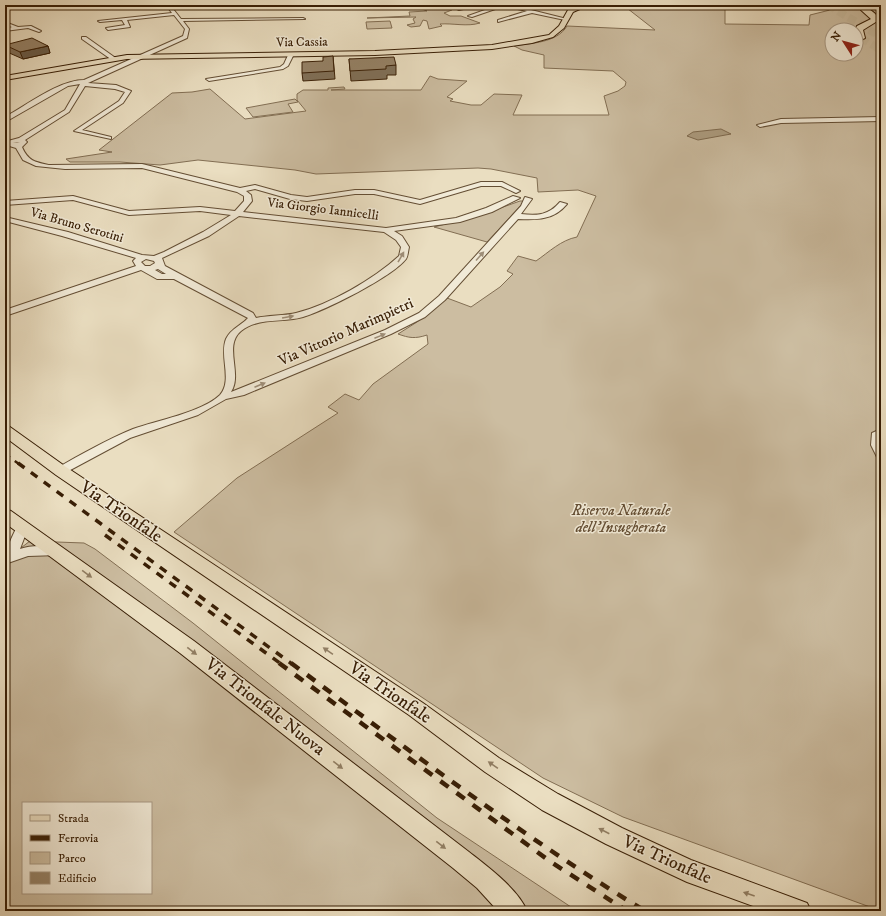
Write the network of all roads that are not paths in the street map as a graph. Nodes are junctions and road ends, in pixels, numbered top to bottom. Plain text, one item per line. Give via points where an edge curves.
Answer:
1 (168, 5) edge
2 (480, 5) edge
3 (504, 5) edge
4 (586, 5) edge
5 (459, 9) dead end
6 (863, 9) dead end
7 (871, 9) dead end
8 (533, 12) junction
9 (175, 14) junction
10 (881, 15) edge
11 (470, 16) dead end
12 (303, 18) dead end
13 (124, 19) junction
14 (565, 19) junction
15 (180, 20) junction
16 (100, 21) dead end
17 (500, 21) dead end
18 (5, 23) edge
19 (128, 26) junction
20 (135, 26) dead end
21 (864, 26) edge
22 (17, 28) junction
23 (108, 29) dead end
24 (5, 30) edge
25 (40, 31) dead end
26 (84, 38) dead end
27 (291, 54) junction
28 (142, 57) junction
29 (111, 59) junction
30 (119, 66) junction
31 (5, 78) edge
32 (209, 79) dead end
33 (84, 83) junction
34 (881, 119) edge
35 (5, 120) edge
36 (760, 125) dead end
37 (109, 138) dead end
38 (19, 143) junction
39 (7, 144) edge
40 (240, 190) junction
41 (522, 194) junction
42 (5, 203) edge
43 (564, 204) dead end
44 (236, 213) junction
45 (515, 216) junction
46 (5, 219) edge
47 (386, 230) junction
48 (141, 257) junction
49 (158, 261) junction
50 (144, 268) junction
51 (176, 276) junction
52 (5, 313) edge
53 (250, 322) junction
54 (223, 397) junction
55 (5, 430) edge
56 (881, 432) edge
57 (881, 454) edge
58 (61, 471) junction
59 (5, 515) edge
60 (22, 528) junction
61 (55, 552) junction
62 (7, 558) edge
63 (515, 911) edge
64 (799, 911) edge

1 - 9 street
2 - 5 street
3 - 8 street
3 - 11 street
4 - 14 main road, Via Cassia via 570,10
6 - 21 highway via 874,16 875,20
7 - 10 highway
8 - 14 street
8 - 17 street
9 - 13 street
9 - 15 street
12 - 15 street
13 - 16 street
13 - 19 street
14 - 27 main road, Via Cassia via 562,27 549,37 505,45 436,51
15 - 28 street via 187,30 185,37
18 - 22 street
19 - 20 street
19 - 23 street
22 - 24 street
22 - 25 street via 29,26
26 - 29 street
27 - 28 main road, Via Cassia
27 - 32 street via 286,65 281,68
28 - 29 main road, Via Cassia
28 - 30 street
29 - 30 main road via 120,63
29 - 31 main road, Via Cassia
30 - 33 street
33 - 35 street via 66,85
33 - 37 street via 128,91 121,102 77,131
33 - 38 street via 75,102 67,111
34 - 36 street via 781,121
38 - 39 street via 12,141
38 - 40 street via 21,155 26,159 47,165 139,165
40 - 41 street via 254,187 306,199 374,192 420,202 479,184 502,184
40 - 44 street via 248,199
41 - 45 street, Via Vittorio Marimpietri via 526,206
41 - 47 street via 489,210 457,220
42 - 44 street, Via Giorgio Iannicelli via 70,198 129,213 191,208
43 - 45 street via 548,216
44 - 47 street, Via Giorgio Iannicelli
44 - 49 street via 203,236
54 -> 45 street, Via Vittorio Marimpietri via 240,393 418,318 442,298
46 - 48 street, Via Bruno Serotini
53 -> 47 street, Via Giorgio Iannicelli via 310,312 394,266 403,256 405,248 401,240
48 - 49 street, Via Bruno Serotini
48 - 50 street via 137,262
49 - 50 street
49 - 51 street via 162,268
50 - 51 street via 160,277
50 - 52 street
51 - 53 street via 250,315
53 - 54 street, Via Giorgio Iannicelli via 234,334 229,344 229,387
54 - 58 street via 209,406 120,438
55 - 58 main road, Via Trionfale
56 - 57 street via 876,435 875,440
64 -> 58 main road, Via Trionfale via 681,867 614,836 550,802
59 - 60 main road, Via Trionfale Nuova
60 - 61 main road, Via Trionfale Nuova
60 - 62 street via 17,543
61 - 62 street via 28,551
61 -> 63 main road, Via Trionfale Nuova via 187,647 445,847 485,880

